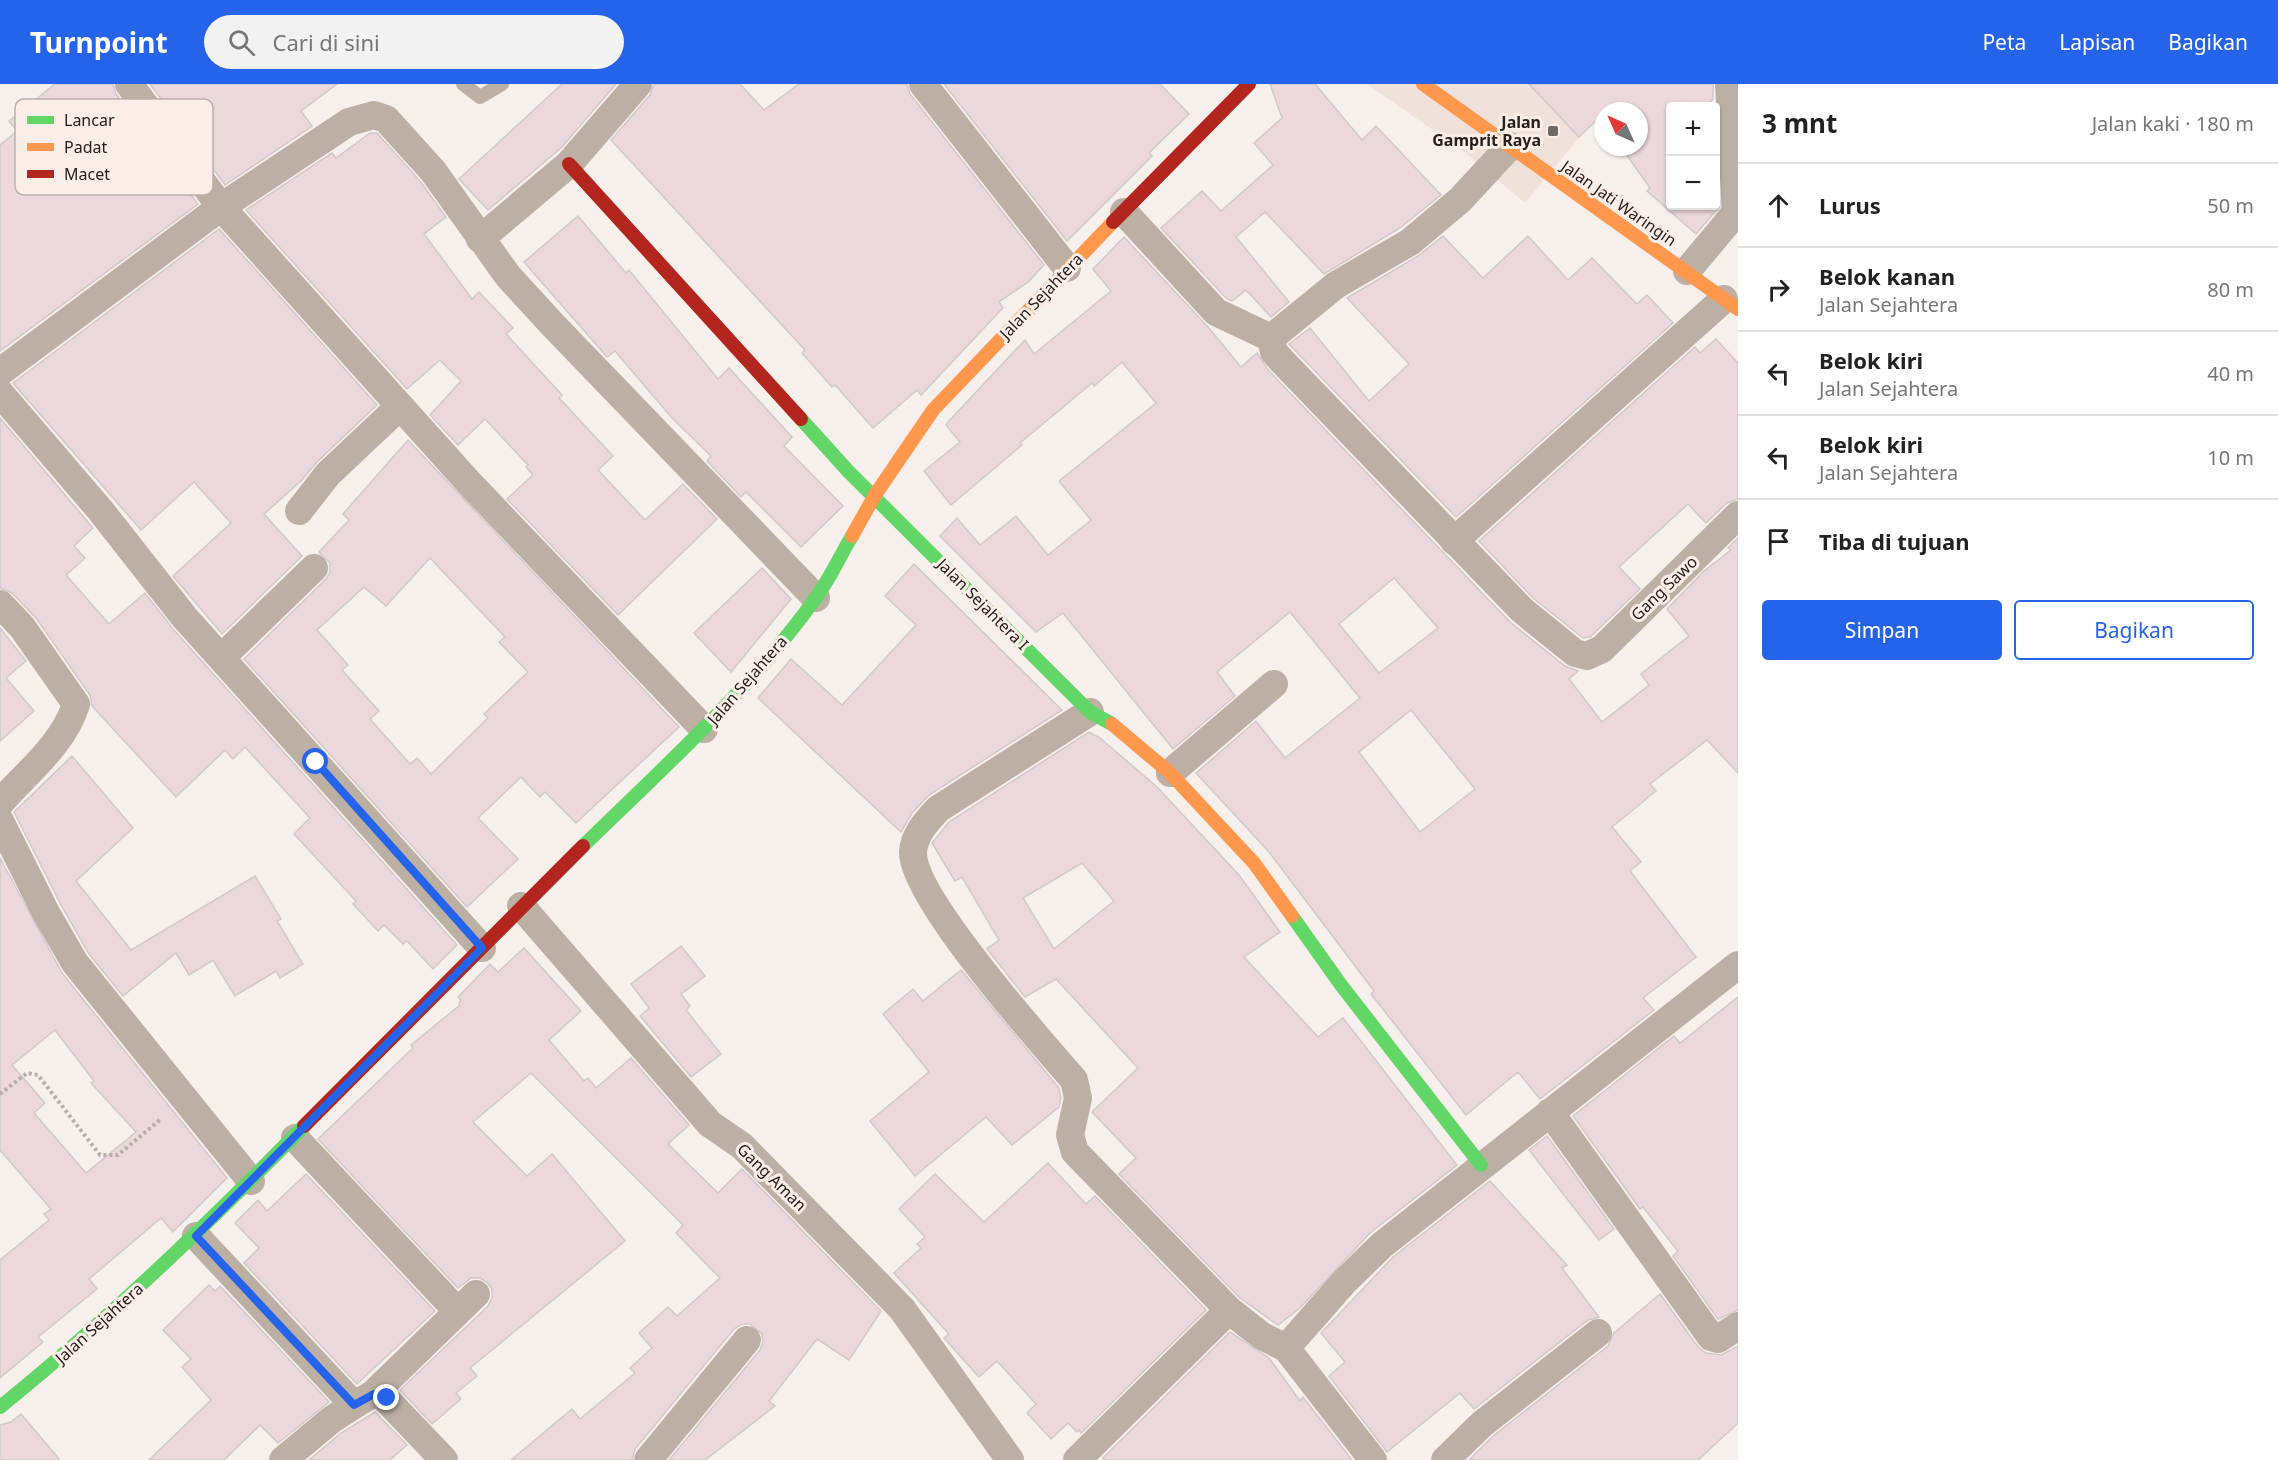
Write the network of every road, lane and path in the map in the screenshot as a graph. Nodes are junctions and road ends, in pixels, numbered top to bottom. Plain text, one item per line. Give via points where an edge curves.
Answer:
1 (129, 84) edge
2 (463, 84) edge
3 (502, 84) edge
4 (638, 84) edge
5 (923, 84) edge
6 (1249, 84) edge
7 (1423, 84) edge
8 (1729, 84) edge
9 (140, 99) edge
10 (1510, 147) junction
11 (569, 164) junction
12 (212, 195) edge
13 (221, 207) junction
14 (1737, 211) edge
15 (1124, 212) junction
16 (480, 239) junction
17 (1067, 268) junction
18 (1687, 271) junction
19 (1731, 304) edge
20 (1271, 339) junction
21 (0, 372) edge
22 (0, 393) edge
23 (399, 406) junction
24 (875, 495) junction
25 (299, 511) dead end
26 (1738, 515) edge
27 (1454, 541) junction
28 (314, 568) dead end
29 (816, 598) junction
30 (0, 604) edge
31 (222, 657) junction
32 (1274, 684) dead end
33 (1090, 712) junction
34 (704, 729) junction
35 (1170, 773) junction
36 (0, 804) edge
37 (0, 821) edge
38 (521, 906) junction
39 (482, 948) junction
40 (1738, 965) edge
41 (0, 1094) edge
42 (184, 1100) junction
43 (1550, 1112) junction
44 (295, 1138) junction
45 (1482, 1165) junction
46 (251, 1181) junction
47 (196, 1236) junction
48 (476, 1294) dead end
49 (447, 1300) dead end
50 (1229, 1311) junction
51 (1738, 1326) edge
52 (1598, 1333) dead end
53 (747, 1340) dead end
54 (1286, 1348) junction
55 (364, 1400) junction
56 (0, 1407) edge
57 (283, 1460) edge
58 (444, 1460) edge
59 (648, 1460) edge
60 (1010, 1460) edge
61 (1077, 1460) edge
62 (1373, 1460) edge
63 (1445, 1460) edge

1 - 9 street
2 - 3 lane via 480,97
4 - 11 street
5 - 17 street
6 - 15 street, Jalan Sejahtera
7 - 10 street, Jalan Jati Waringin
8 - 14 street
10 - 18 street, Jalan Jati Waringin
10 - 20 street via 1460,200 1410,242 1336,285
11 - 16 street
11 - 24 street, Jalan Sejahtera I via 840,462
12 - 13 street
13 - 16 street via 349,122 374,115 386,119 433,171
13 - 21 street
13 - 23 street
14 - 18 street
15 - 17 street, Jalan Sejahtera
15 - 20 street via 1216,312
16 - 29 street via 552,324
17 - 24 street, Jalan Sejahtera via 933,410
18 - 19 street, Jalan Jati Waringin
19 - 27 street
20 - 27 street via 1280,359
22 - 31 street via 101,511 185,618
23 - 25 street via 328,474
23 - 34 street
24 - 29 street, Jalan Sejahtera
24 - 33 street, Jalan Sejahtera I
26 - 27 street, Gang Sawo via 1602,649 1587,656 1575,653 1522,610
28 - 31 street
29 - 34 street, Jalan Sejahtera
30 - 36 street via 22,627 76,704 58,741
31 - 39 street
32 - 35 street
33 - 35 street, Jalan Sejahtera I via 1110,722
33 - 50 street via 938,809 921,827 913,852 920,876 954,934 1074,1080 1078,1098 1070,1135 1075,1152
34 - 38 street, Jalan Sejahtera
35 - 45 street, Jalan Sejahtera I via 1254,863 1341,985
37 - 42 street via 75,963
38 - 39 street, Jalan Sejahtera
38 - 60 street, Gang Aman via 710,1124 742,1146 902,1309
39 - 44 street, Jalan Sejahtera
40 - 43 street
41 - 42 path via 27,1073 38,1075 100,1155 113,1156
42 - 46 street
43 - 45 street
43 - 51 street via 1711,1337 1718,1339
44 - 46 street, Jalan Sejahtera
44 - 49 street
45 - 54 street via 1382,1245
46 - 47 street, Jalan Sejahtera
47 - 55 street
47 - 56 street, Jalan Sejahtera
48 - 55 street
50 - 54 street via 1262,1336
50 - 61 street
52 - 63 street via 1482,1424
53 - 59 street
54 - 62 street
55 - 57 street via 331,1420
55 - 58 street via 387,1398

